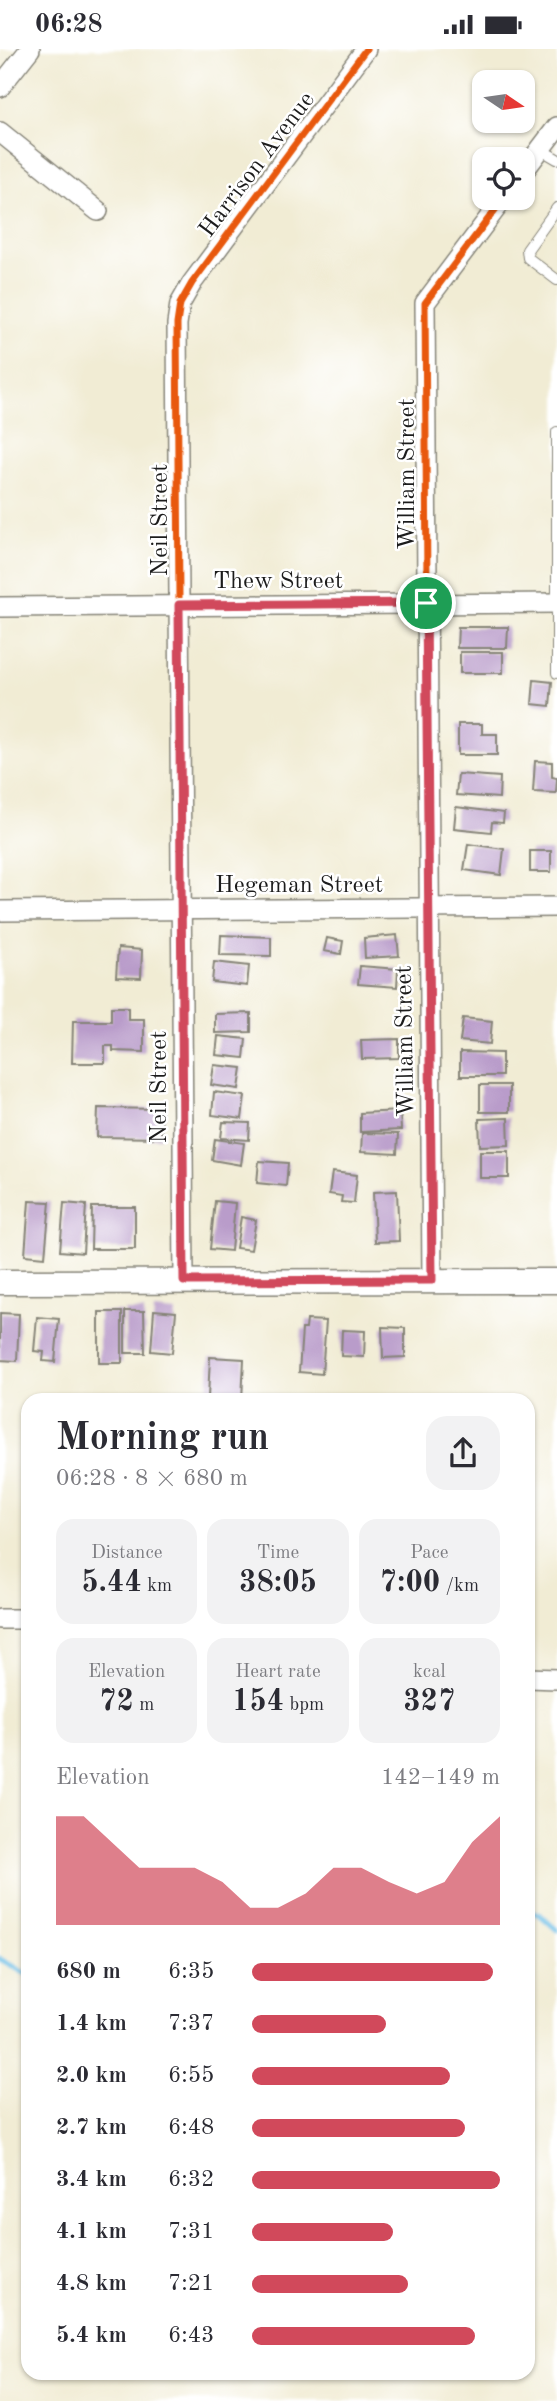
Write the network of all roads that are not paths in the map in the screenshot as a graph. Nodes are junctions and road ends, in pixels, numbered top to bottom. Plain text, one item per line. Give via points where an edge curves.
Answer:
1 (30, 49) edge
2 (366, 49) edge
3 (0, 87) edge
4 (557, 127) edge
5 (0, 132) edge
6 (549, 154) edge
7 (557, 208) edge
8 (495, 210) edge
9 (98, 211) dead end
10 (557, 280) edge
11 (180, 304) joint
12 (557, 432) edge
13 (426, 603) junction
14 (556, 603) edge
15 (179, 605) junction
16 (0, 607) edge
17 (557, 673) edge
18 (557, 907) edge
19 (428, 908) junction
20 (181, 910) junction
21 (0, 911) edge
22 (432, 1280) junction
23 (184, 1281) junction
24 (557, 1281) edge
25 (0, 1282) edge
26 (0, 1619) edge
27 (21, 1619) edge
28 (535, 1678) edge
29 (557, 1679) edge

1 - 3 street
2 - 11 street, Harrison Avenue
4 - 6 street
5 - 9 street
7 - 10 lane via 527,250 528,258
8 - 13 street, William Street via 425,303
11 - 15 street, Neil Street
12 - 14 lane
13 - 14 street, Thew Street
13 - 15 street, Thew Street
13 - 19 street, William Street
14 - 17 lane
15 - 16 street, Thew Street
15 - 20 street, Neil Street
18 - 19 street, Hegeman Street
19 - 20 street, Hegeman Street
19 - 22 street, William Street
20 - 21 street, Hegeman Street
20 - 23 street, Neil Street
22 - 23 street
22 - 24 street
23 - 25 street
26 - 27 street
28 - 29 street

